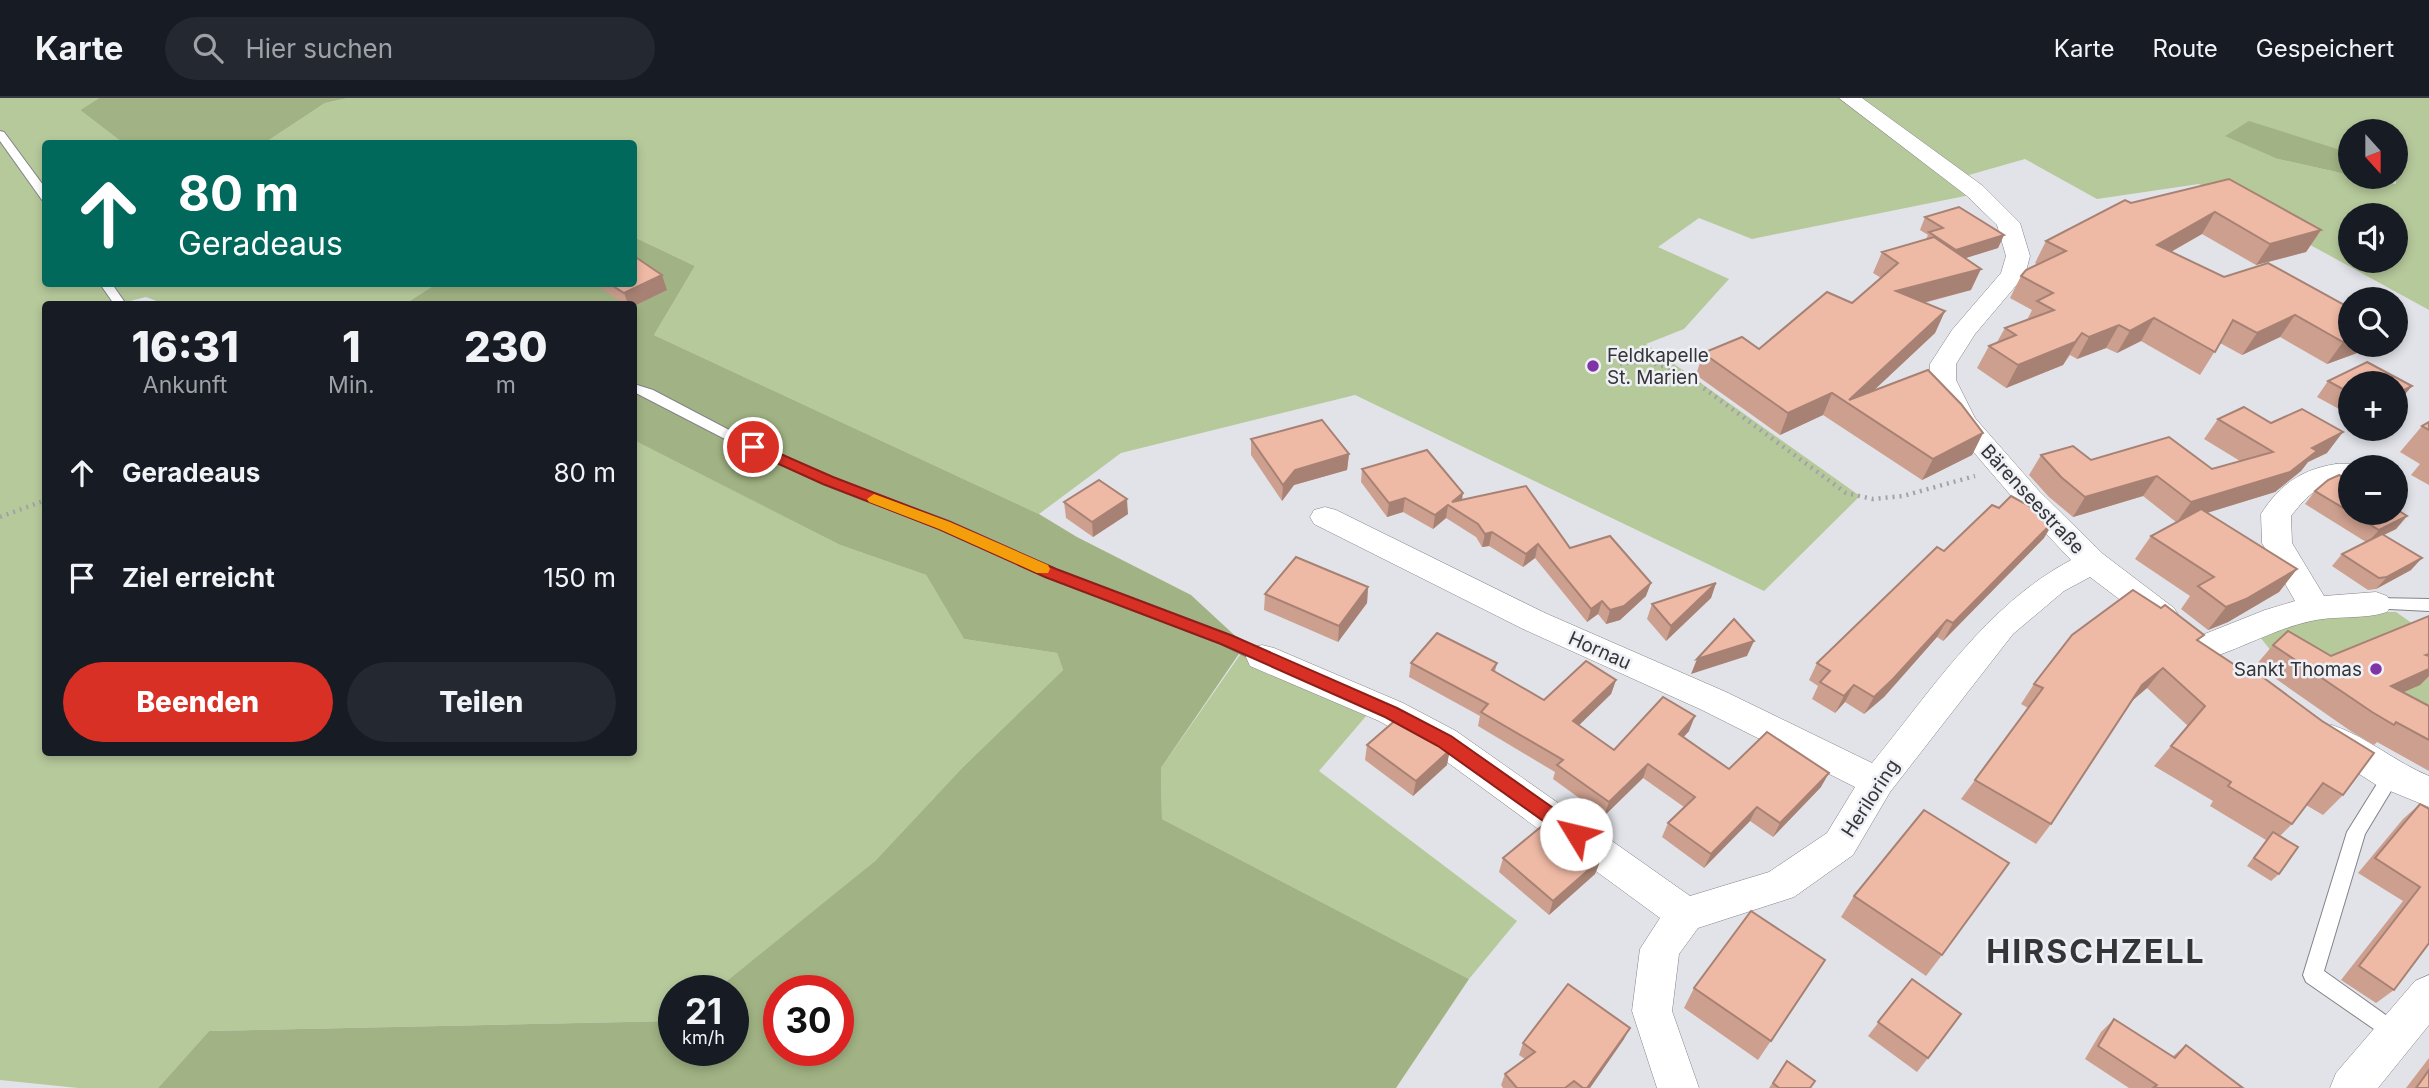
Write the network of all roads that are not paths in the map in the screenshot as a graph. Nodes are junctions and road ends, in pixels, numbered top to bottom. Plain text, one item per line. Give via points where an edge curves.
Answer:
1 (1849, 98) edge
2 (0, 134) edge
3 (42, 192) edge
4 (637, 389) edge
5 (2338, 473) edge
6 (1325, 517) dead end
7 (2092, 562) junction
8 (2376, 604) joint
9 (2429, 605) edge
10 (2315, 608) junction
11 (2204, 648) junction
12 (1262, 657) joint
13 (2237, 673) edge
14 (2302, 720) edge
15 (2391, 776) junction
16 (1877, 782) junction
17 (2429, 792) edge
18 (1685, 915) junction
19 (2429, 995) edge
20 (2397, 1035) junction
21 (1678, 1088) edge
22 (2351, 1088) edge

1 - 7 street, Bärenseestraße via 1975,191 2008,223 2018,256 2013,275 1965,330 1943,364 1943,380 1963,422
2 - 3 lane
4 - 12 lane via 828,481
5 - 10 street via 2324,473 2299,485 2276,514 2277,543
6 - 16 street, Hornau
7 - 11 street, Bärenseestraße
7 - 16 street, Heriloring via 2053,583 2002,626
8 - 9 lane
8 - 10 street
10 - 11 street via 2276,618
11 - 13 street, Bärenseestraße
12 - 18 street via 1391,712 1444,741
14 - 15 street
15 - 17 street
15 - 20 lane via 2356,832 2313,975
16 - 18 street, Heriloring via 1840,844 1781,885
18 - 21 street via 1660,949 1652,1011
19 - 20 street
20 - 22 street

